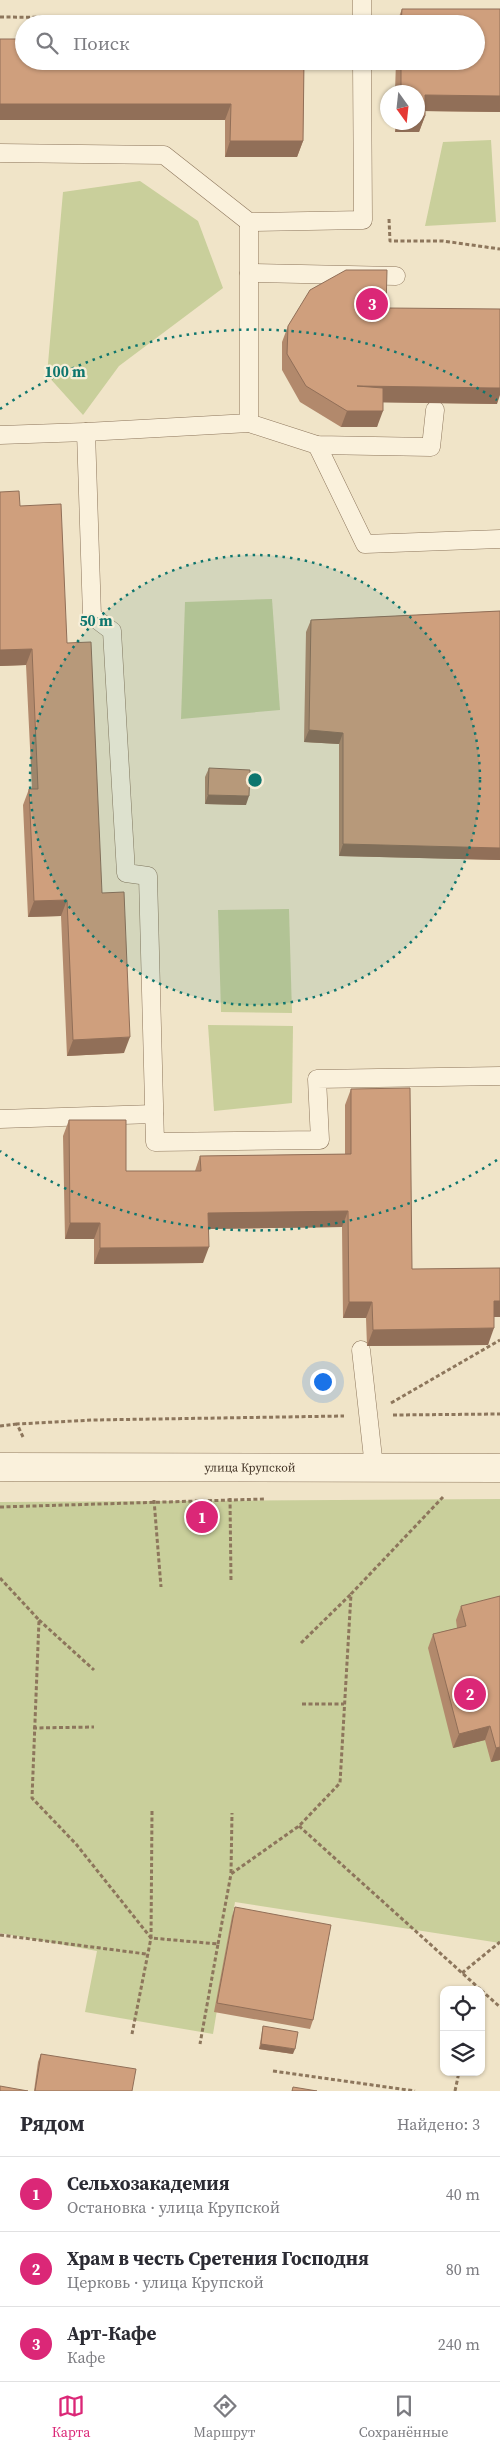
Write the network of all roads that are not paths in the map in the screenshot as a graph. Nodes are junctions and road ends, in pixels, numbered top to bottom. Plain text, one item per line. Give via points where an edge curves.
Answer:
1 (362, 0) edge
2 (362, 15) edge
3 (362, 70) edge
4 (0, 154) edge
5 (249, 222) junction
6 (249, 273) junction
7 (396, 276) dead end
8 (435, 410) edge
9 (249, 423) junction
10 (86, 432) junction
11 (0, 435) edge
12 (317, 445) junction
13 (500, 539) edge
14 (500, 1076) edge
15 (154, 1114) junction
16 (0, 1119) edge
17 (361, 1350) dead end
18 (0, 1467) edge
19 (374, 1467) junction
20 (500, 1468) edge

1 - 2 lane
3 - 5 lane via 363,220
4 - 5 lane via 164,155
5 - 6 lane
6 - 7 lane
6 - 9 lane
8 - 12 lane via 432,447
9 - 10 lane
9 - 12 lane
10 - 11 lane
10 - 15 lane via 92,616 112,631 126,873 148,876
12 - 13 lane via 364,544
14 - 15 lane via 317,1079 320,1140 155,1142
15 - 16 lane
17 - 19 lane
18 - 19 street, улица Крупской
19 - 20 street, улица Крупской

